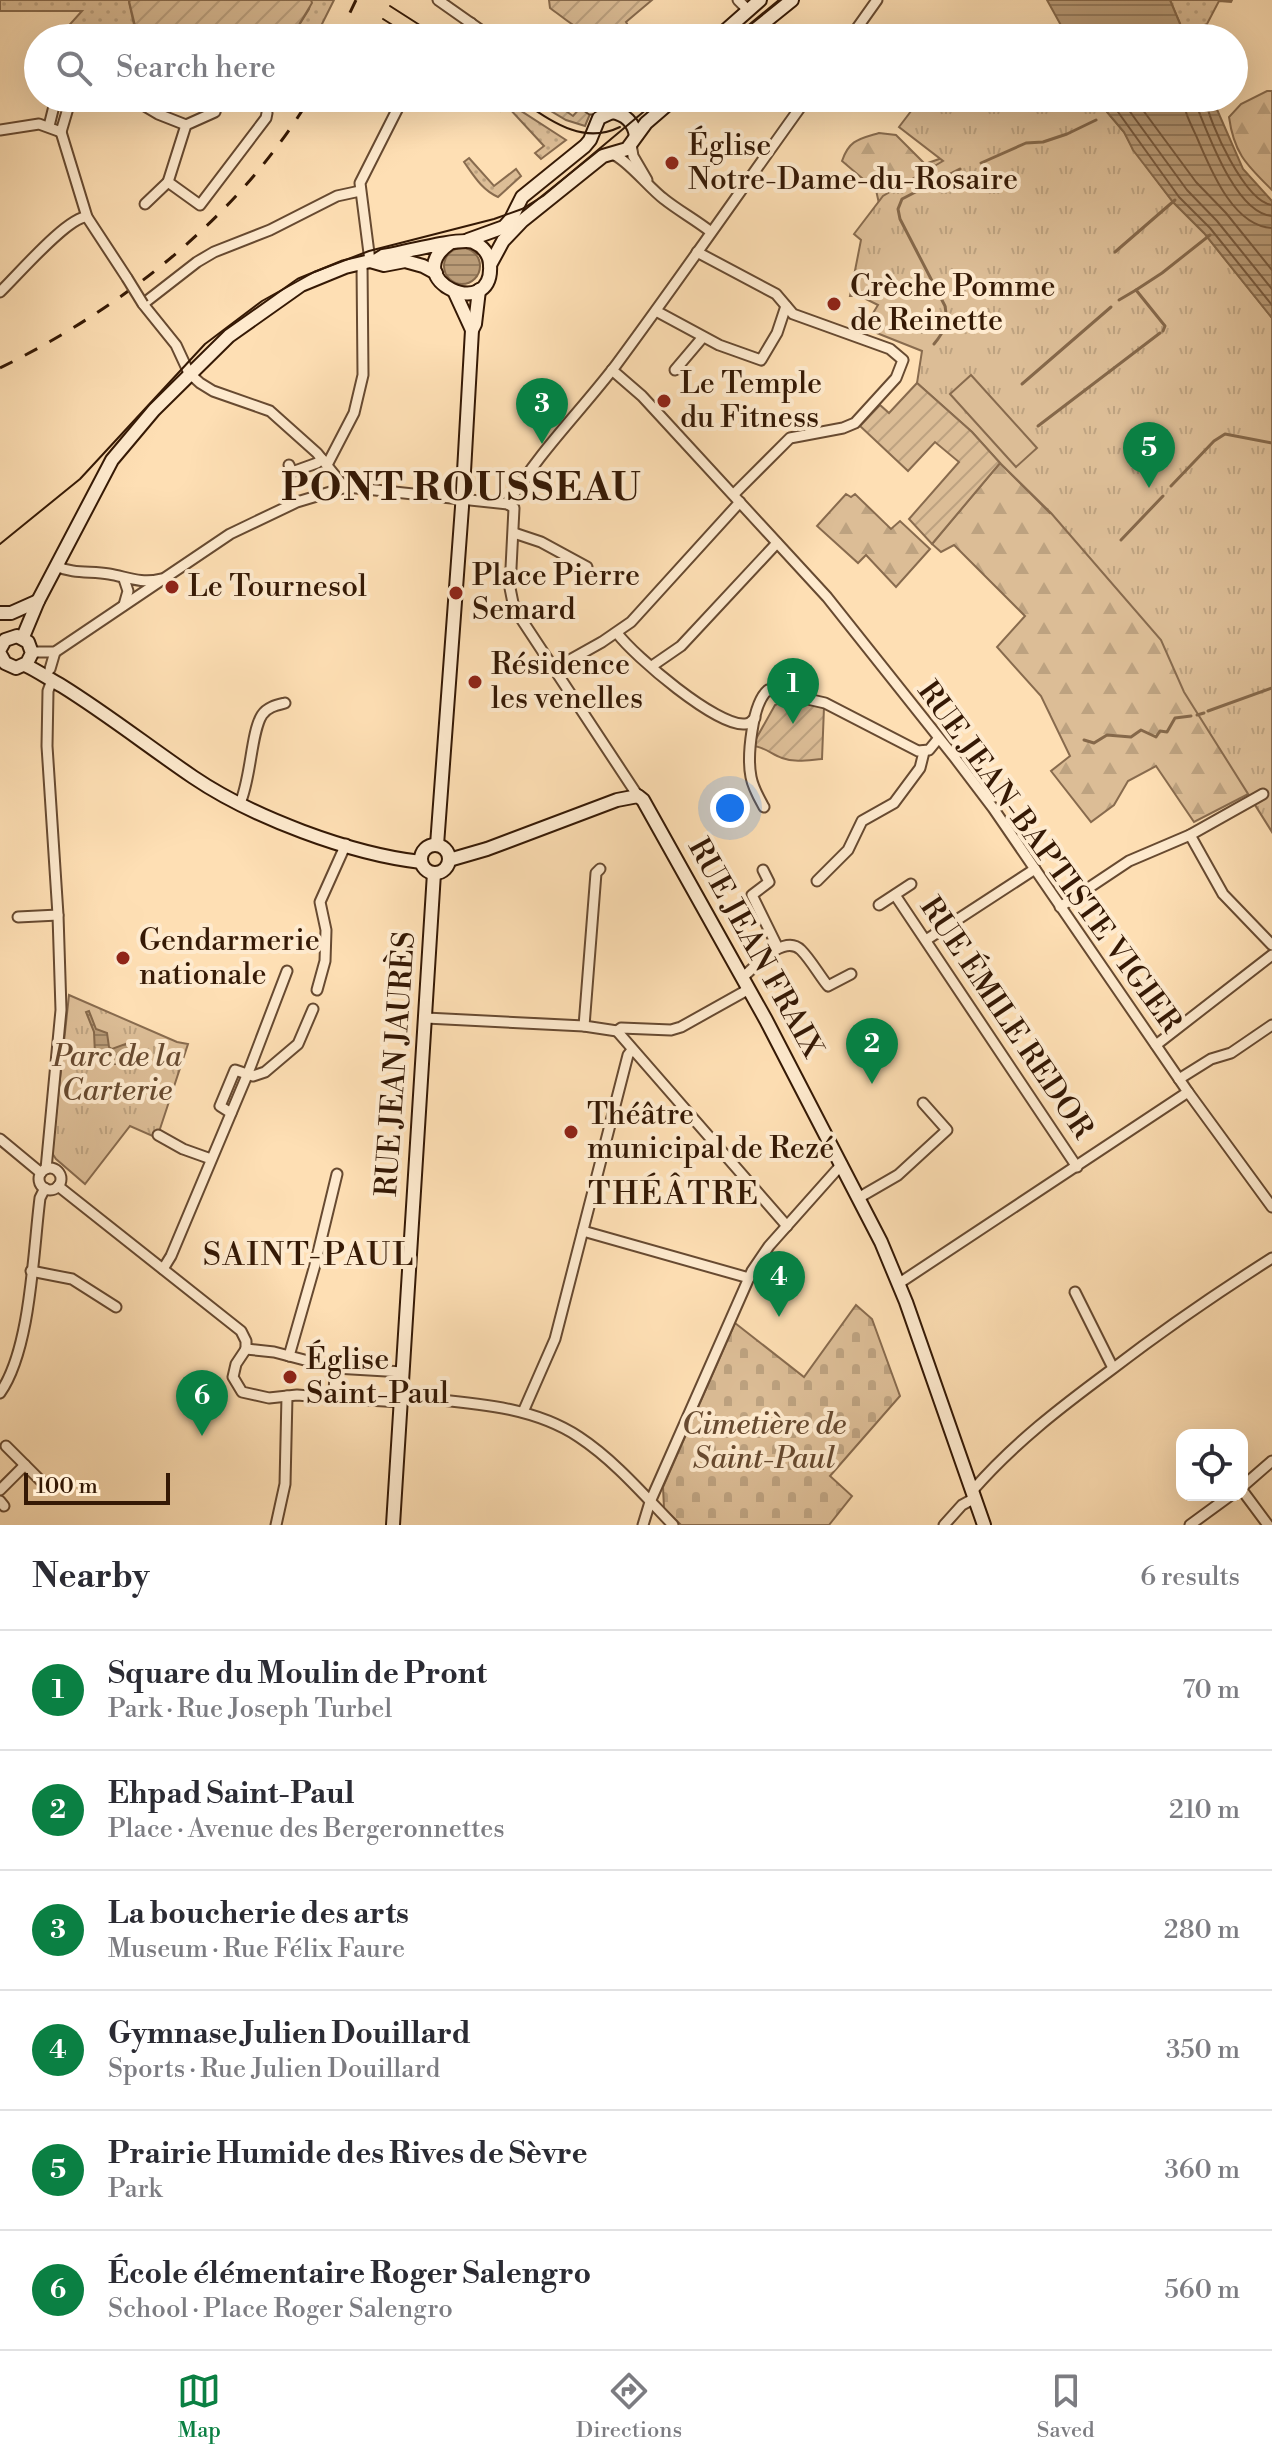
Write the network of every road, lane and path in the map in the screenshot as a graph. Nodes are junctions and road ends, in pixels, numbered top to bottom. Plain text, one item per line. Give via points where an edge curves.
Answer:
1 (438, 0) edge
2 (738, 0) edge
3 (760, 0) edge
4 (792, 0) edge
5 (877, 0) edge
6 (749, 11) junction
7 (471, 23) edge
8 (734, 24) edge
9 (762, 24) edge
10 (860, 24) edge
11 (52, 112) edge
12 (67, 112) edge
13 (155, 112) edge
14 (215, 112) edge
15 (396, 112) edge
16 (612, 112) joint
17 (659, 112) edge
18 (797, 112) edge
19 (267, 113) dead end
20 (186, 125) junction
21 (49, 126) junction
22 (0, 130) edge
23 (61, 132) junction
24 (633, 140) junction
25 (612, 154) junction
26 (168, 182) junction
27 (651, 187) junction
28 (360, 191) junction
29 (145, 204) dead end
30 (87, 217) junction
31 (711, 232) junction
32 (468, 240) junction
33 (450, 243) junction
34 (697, 252) junction
35 (369, 262) junction
36 (490, 265) junction
37 (436, 273) junction
38 (479, 290) junction
39 (0, 292) edge
40 (455, 293) junction
41 (143, 304) junction
42 (785, 305) junction
43 (656, 311) junction
44 (472, 330) junction
45 (703, 337) junction
46 (612, 370) junction
47 (675, 370) dead end
48 (189, 373) junction
49 (324, 462) junction
50 (289, 465) dead end
51 (347, 487) junction
52 (737, 498) junction
53 (462, 499) junction
54 (508, 504) junction
55 (514, 533) junction
56 (777, 543) junction
57 (56, 566) junction
58 (587, 567) dead end
59 (124, 579) junction
60 (161, 579) junction
61 (38, 601) junction
62 (124, 605) junction
63 (0, 613) edge
64 (0, 625) edge
65 (617, 633) junction
66 (9, 637) junction
67 (23, 637) junction
68 (55, 652) junction
69 (29, 657) junction
70 (2, 661) edge
71 (652, 666) junction
72 (552, 670) junction
73 (51, 675) junction
74 (285, 703) dead end
75 (755, 718) junction
76 (938, 739) junction
77 (924, 752) junction
78 (1263, 794) dead end
79 (638, 796) junction
80 (240, 803) junction
81 (764, 807) dead end
82 (1190, 835) junction
83 (346, 844) junction
84 (437, 845) junction
85 (449, 860) junction
86 (421, 862) junction
87 (600, 869) dead end
88 (1035, 869) junction
89 (763, 870) dead end
90 (434, 873) junction
91 (817, 881) dead end
92 (911, 884) dead end
93 (895, 895) junction
94 (879, 905) dead end
95 (1060, 907) junction
96 (58, 915) junction
97 (18, 917) dead end
98 (926, 940) junction
99 (1272, 945) edge
100 (778, 948) junction
101 (1272, 955) edge
102 (287, 971) dead end
103 (851, 974) dead end
104 (746, 983) junction
105 (317, 990) dead end
106 (313, 1009) dead end
107 (426, 1018) junction
108 (1272, 1025) edge
109 (584, 1026) junction
110 (617, 1031) junction
111 (1156, 1045) junction
112 (632, 1050) junction
113 (248, 1073) junction
114 (1179, 1079) junction
115 (1188, 1092) junction
116 (923, 1103) dead end
117 (158, 1135) dead end
118 (0, 1139) edge
119 (211, 1159) junction
120 (842, 1164) junction
121 (1077, 1167) junction
122 (44, 1171) junction
123 (337, 1174) dead end
124 (58, 1186) junction
125 (45, 1188) junction
126 (860, 1197) junction
127 (1272, 1207) edge
128 (787, 1226) junction
129 (583, 1231) junction
130 (1272, 1258) edge
131 (163, 1269) junction
132 (31, 1271) junction
133 (749, 1278) junction
134 (898, 1284) junction
135 (1075, 1292) dead end
136 (116, 1307) dead end
137 (246, 1349) junction
138 (289, 1356) junction
139 (335, 1368) junction
140 (1113, 1368) junction
141 (403, 1372) junction
142 (0, 1393) edge
143 (287, 1396) junction
144 (334, 1398) junction
145 (401, 1399) junction
146 (523, 1412) junction
147 (6, 1446) dead end
148 (1272, 1461) edge
149 (25, 1465) junction
150 (0, 1474) edge
151 (41, 1481) dead end
152 (8, 1482) junction
153 (1248, 1483) edge
154 (0, 1490) edge
155 (974, 1494) junction
156 (1248, 1497) edge
157 (1223, 1501) edge
158 (650, 1502) junction
159 (276, 1525) edge
160 (393, 1525) edge
161 (643, 1525) edge
162 (673, 1525) edge
163 (944, 1525) edge
164 (984, 1525) edge
165 (1190, 1525) edge
166 (1268, 1525) edge

1 - 7 street
2 - 6 street
3 - 6 street
4 - 9 street
5 - 10 street
6 - 8 street
11 - 21 street
12 - 23 street
13 - 20 street
14 - 20 street
15 - 28 street
16 - 24 street via 634,128
16 - 32 street via 597,121 585,146 522,197 504,227
17 - 24 street
18 - 31 street
19 - 26 street via 200,205
20 - 26 street
21 - 22 street
21 - 23 street
23 - 30 street
24 - 25 street
24 - 27 street via 633,156
25 - 27 street
25 - 36 street via 522,221
26 - 29 street
27 - 31 street
28 - 35 street
28 - 41 street via 337,196 214,252
30 - 39 street via 56,236
30 - 41 street, bridge
31 - 34 street
32 - 33 street
32 - 36 street via 485,251
33 - 35 street
33 - 37 street via 438,256
34 - 42 street via 776,294
34 - 43 street
35 - 37 street via 415,262
35 - 48 street via 317,278 283,296
35 - 49 street via 363,375 354,413
36 - 38 street
37 - 40 street
38 - 40 street
38 - 44 street
40 - 44 street
41 - 48 street via 176,345
42 - 45 street via 761,360
42 - 52 street via 793,314 890,349 903,360 896,378 855,423 790,438
43 - 45 street
43 - 46 street
44 - 53 street
45 - 47 street
46 - 52 street, RUE JEAN-BAPTISTE VIGIER
46 - 54 street
48 - 49 street via 209,389 270,411
48 - 57 street via 112,460
49 - 50 street via 292,472
49 - 51 street
51 - 53 street
51 - 60 street via 297,502 230,534
52 - 56 street, RUE JEAN-BAPTISTE VIGIER
52 - 65 street
53 - 54 street
53 - 84 street
54 - 55 street, RUE JEAN FRAIX via 514,508
55 - 58 street
55 - 72 street, RUE JEAN FRAIX via 512,602
56 - 71 street via 681,646
56 - 76 street, RUE JEAN-BAPTISTE VIGIER via 827,597
57 - 59 street
57 - 61 street
59 - 60 street
59 - 62 street
60 - 62 street
61 - 63 street
61 - 67 street
62 - 68 street
64 - 66 street
65 - 71 street
65 - 72 street
66 - 67 street
66 - 70 street
67 - 69 street via 29,643
68 - 69 street
68 - 73 street
69 - 70 street via 18,668
69 - 73 street
71 - 75 street via 706,708 742,724
72 - 79 street, RUE JEAN FRAIX
73 - 80 street via 192,776
73 - 96 street via 47,746
74 - 80 street via 261,717
75 - 77 street via 762,695 774,690 825,703
75 - 81 street via 749,762
76 - 77 street
76 - 88 street, RUE JEAN-BAPTISTE VIGIER
77 - 91 street via 920,768 894,803 862,821 848,850
78 - 82 street
79 - 85 street
79 - 104 street, RUE JEAN FRAIX
80 - 83 street
82 - 95 street via 1129,861
82 - 99 street via 1223,894
83 - 86 street
83 - 105 street via 320,902 325,961
84 - 85 street via 447,851
84 - 86 street via 424,850
85 - 90 street via 443,871
86 - 90 street
87 - 109 street
88 - 95 street, RUE JEAN-BAPTISTE VIGIER
88 - 98 street
89 - 100 street via 769,882 752,895
90 - 107 street, RUE JEAN JAURÈS
92 - 93 street, RUE ÉMILE REDOR
93 - 94 street, RUE ÉMILE REDOR
93 - 98 street, RUE ÉMILE REDOR
95 - 111 street, RUE JEAN-BAPTISTE VIGIER
96 - 97 street
96 - 122 street via 61,1010
98 - 121 street, RUE ÉMILE REDOR
100 - 103 street via 799,948 828,986
100 - 104 street
101 - 111 street
102 - 113 street
104 - 110 street via 676,1029
104 - 120 street, RUE JEAN FRAIX
106 - 113 street via 298,1044 265,1072
107 - 109 street
107 - 141 street, RUE JEAN JAURÈS
108 - 114 street
109 - 110 street
110 - 112 street
111 - 114 street, RUE JEAN-BAPTISTE VIGIER
112 - 128 street
112 - 129 street
113 - 119 street via 235,1070 220,1106 231,1113
114 - 115 street, RUE JEAN-BAPTISTE VIGIER
115 - 121 street
115 - 127 street, RUE JEAN-BAPTISTE VIGIER
116 - 126 street via 947,1130 898,1175
117 - 119 street
118 - 122 street
119 - 131 street
120 - 126 street, RUE JEAN FRAIX
120 - 128 street
121 - 134 street
122 - 124 street via 57,1171
122 - 125 street via 40,1183
123 - 138 street
124 - 125 street
124 - 131 street
125 - 132 street
126 - 134 street, RUE JEAN FRAIX
128 - 133 street
129 - 133 street
129 - 146 street via 555,1339
130 - 140 street
131 - 137 street via 241,1331
132 - 136 street via 72,1279
132 - 142 street via 18,1358
133 - 158 street
134 - 155 street, RUE JEAN FRAIX
135 - 140 street
137 - 138 street
137 - 143 street via 234,1369 236,1386 256,1397
138 - 139 street
139 - 141 street
139 - 144 street
140 - 155 street via 1017,1443
141 - 145 street, RUE JEAN JAURÈS
143 - 144 street
143 - 159 street via 285,1484
144 - 145 street
145 - 146 street
145 - 160 street, RUE JEAN JAURÈS
146 - 158 street via 580,1437
147 - 149 street
148 - 153 street
149 - 151 street
149 - 152 street
150 - 152 street
152 - 154 street
155 - 163 street
155 - 164 street, RUE JEAN FRAIX
156 - 166 street
157 - 165 street
158 - 161 street
158 - 162 street

